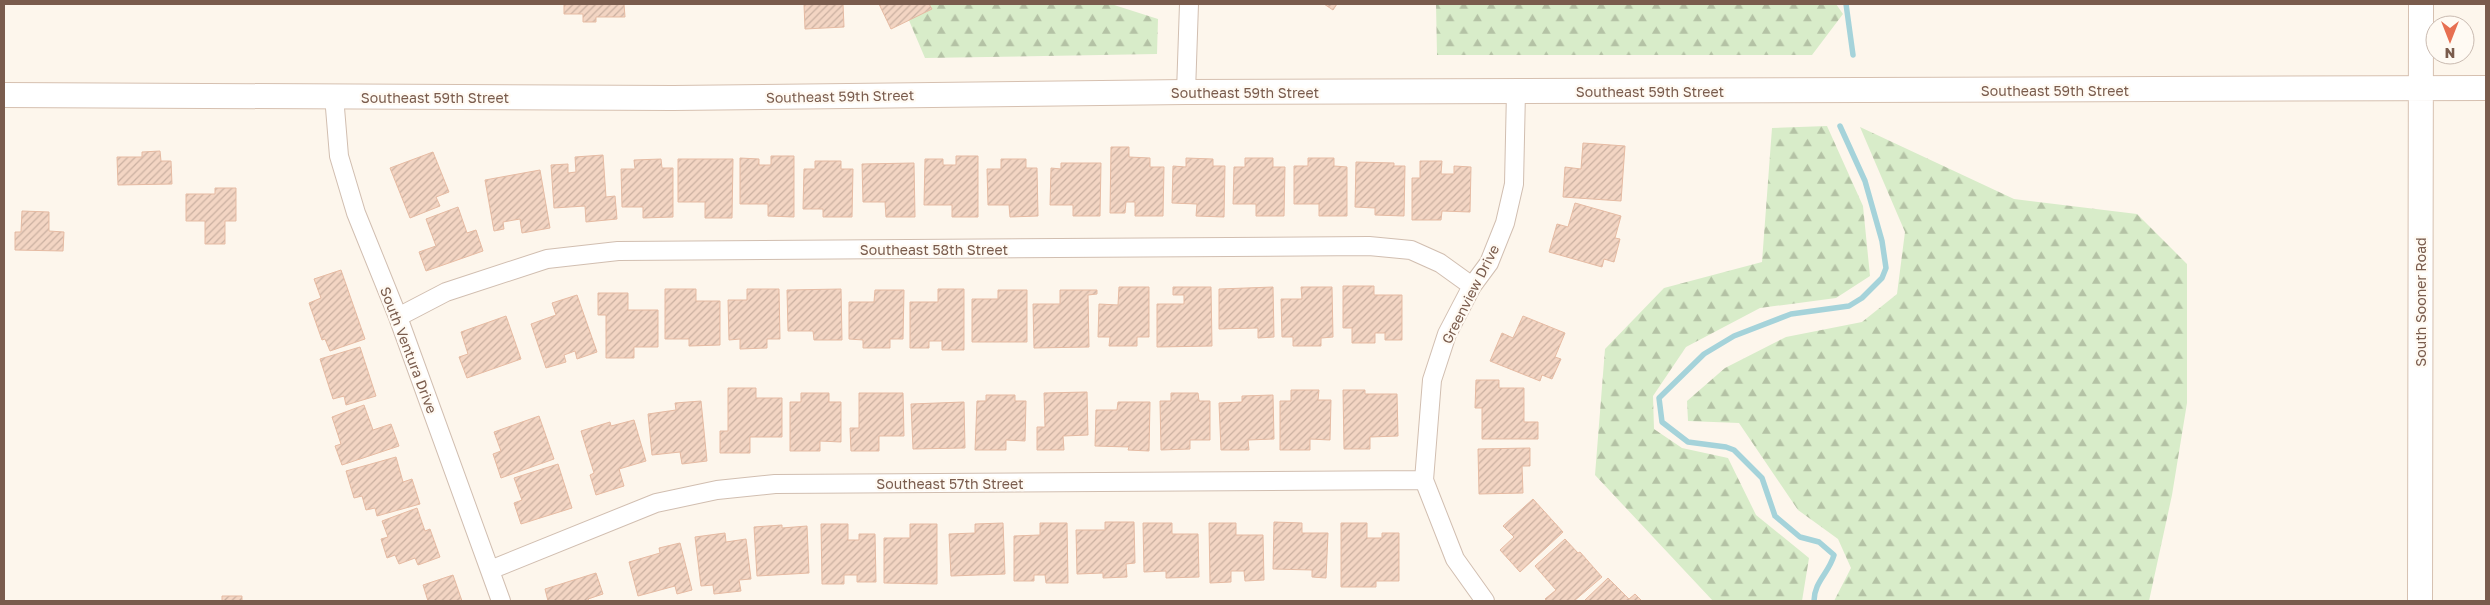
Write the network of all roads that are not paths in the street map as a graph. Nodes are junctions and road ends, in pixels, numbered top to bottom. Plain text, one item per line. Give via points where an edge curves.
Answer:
1 (1189, 4) edge
2 (2421, 4) edge
3 (2420, 88) junction
4 (2486, 88) edge
5 (1516, 91) junction
6 (1186, 92) junction
7 (4, 95) edge
8 (334, 96) junction
9 (1472, 286) junction
10 (398, 317) junction
11 (1424, 480) junction
12 (490, 570) junction
13 (500, 601) edge
14 (1485, 601) edge
15 (2420, 601) edge

1 - 6 street
2 - 3 main road, South Sooner Road
3 - 4 main road, Southeast 59th Street
3 - 5 main road, Southeast 59th Street
3 - 15 main road, South Sooner Road
5 - 6 main road, Southeast 59th Street
5 - 9 street, Greenview Drive via 1514,184 1505,223 1489,263
6 - 8 main road, Southeast 59th Street via 674,98
7 - 8 main road, Southeast 59th Street
8 - 10 street, South Ventura Drive via 339,156 356,213
9 - 10 street, Southeast 58th Street via 1440,263 1411,250 1369,246 618,251 547,258 446,292
9 - 11 street, Greenview Drive via 1447,334 1432,380
10 - 12 street, South Ventura Drive
11 - 12 street, Southeast 57th Street via 775,484 716,490 656,503
11 - 14 street, Greenview Drive via 1455,560
12 - 13 street, South Ventura Drive

